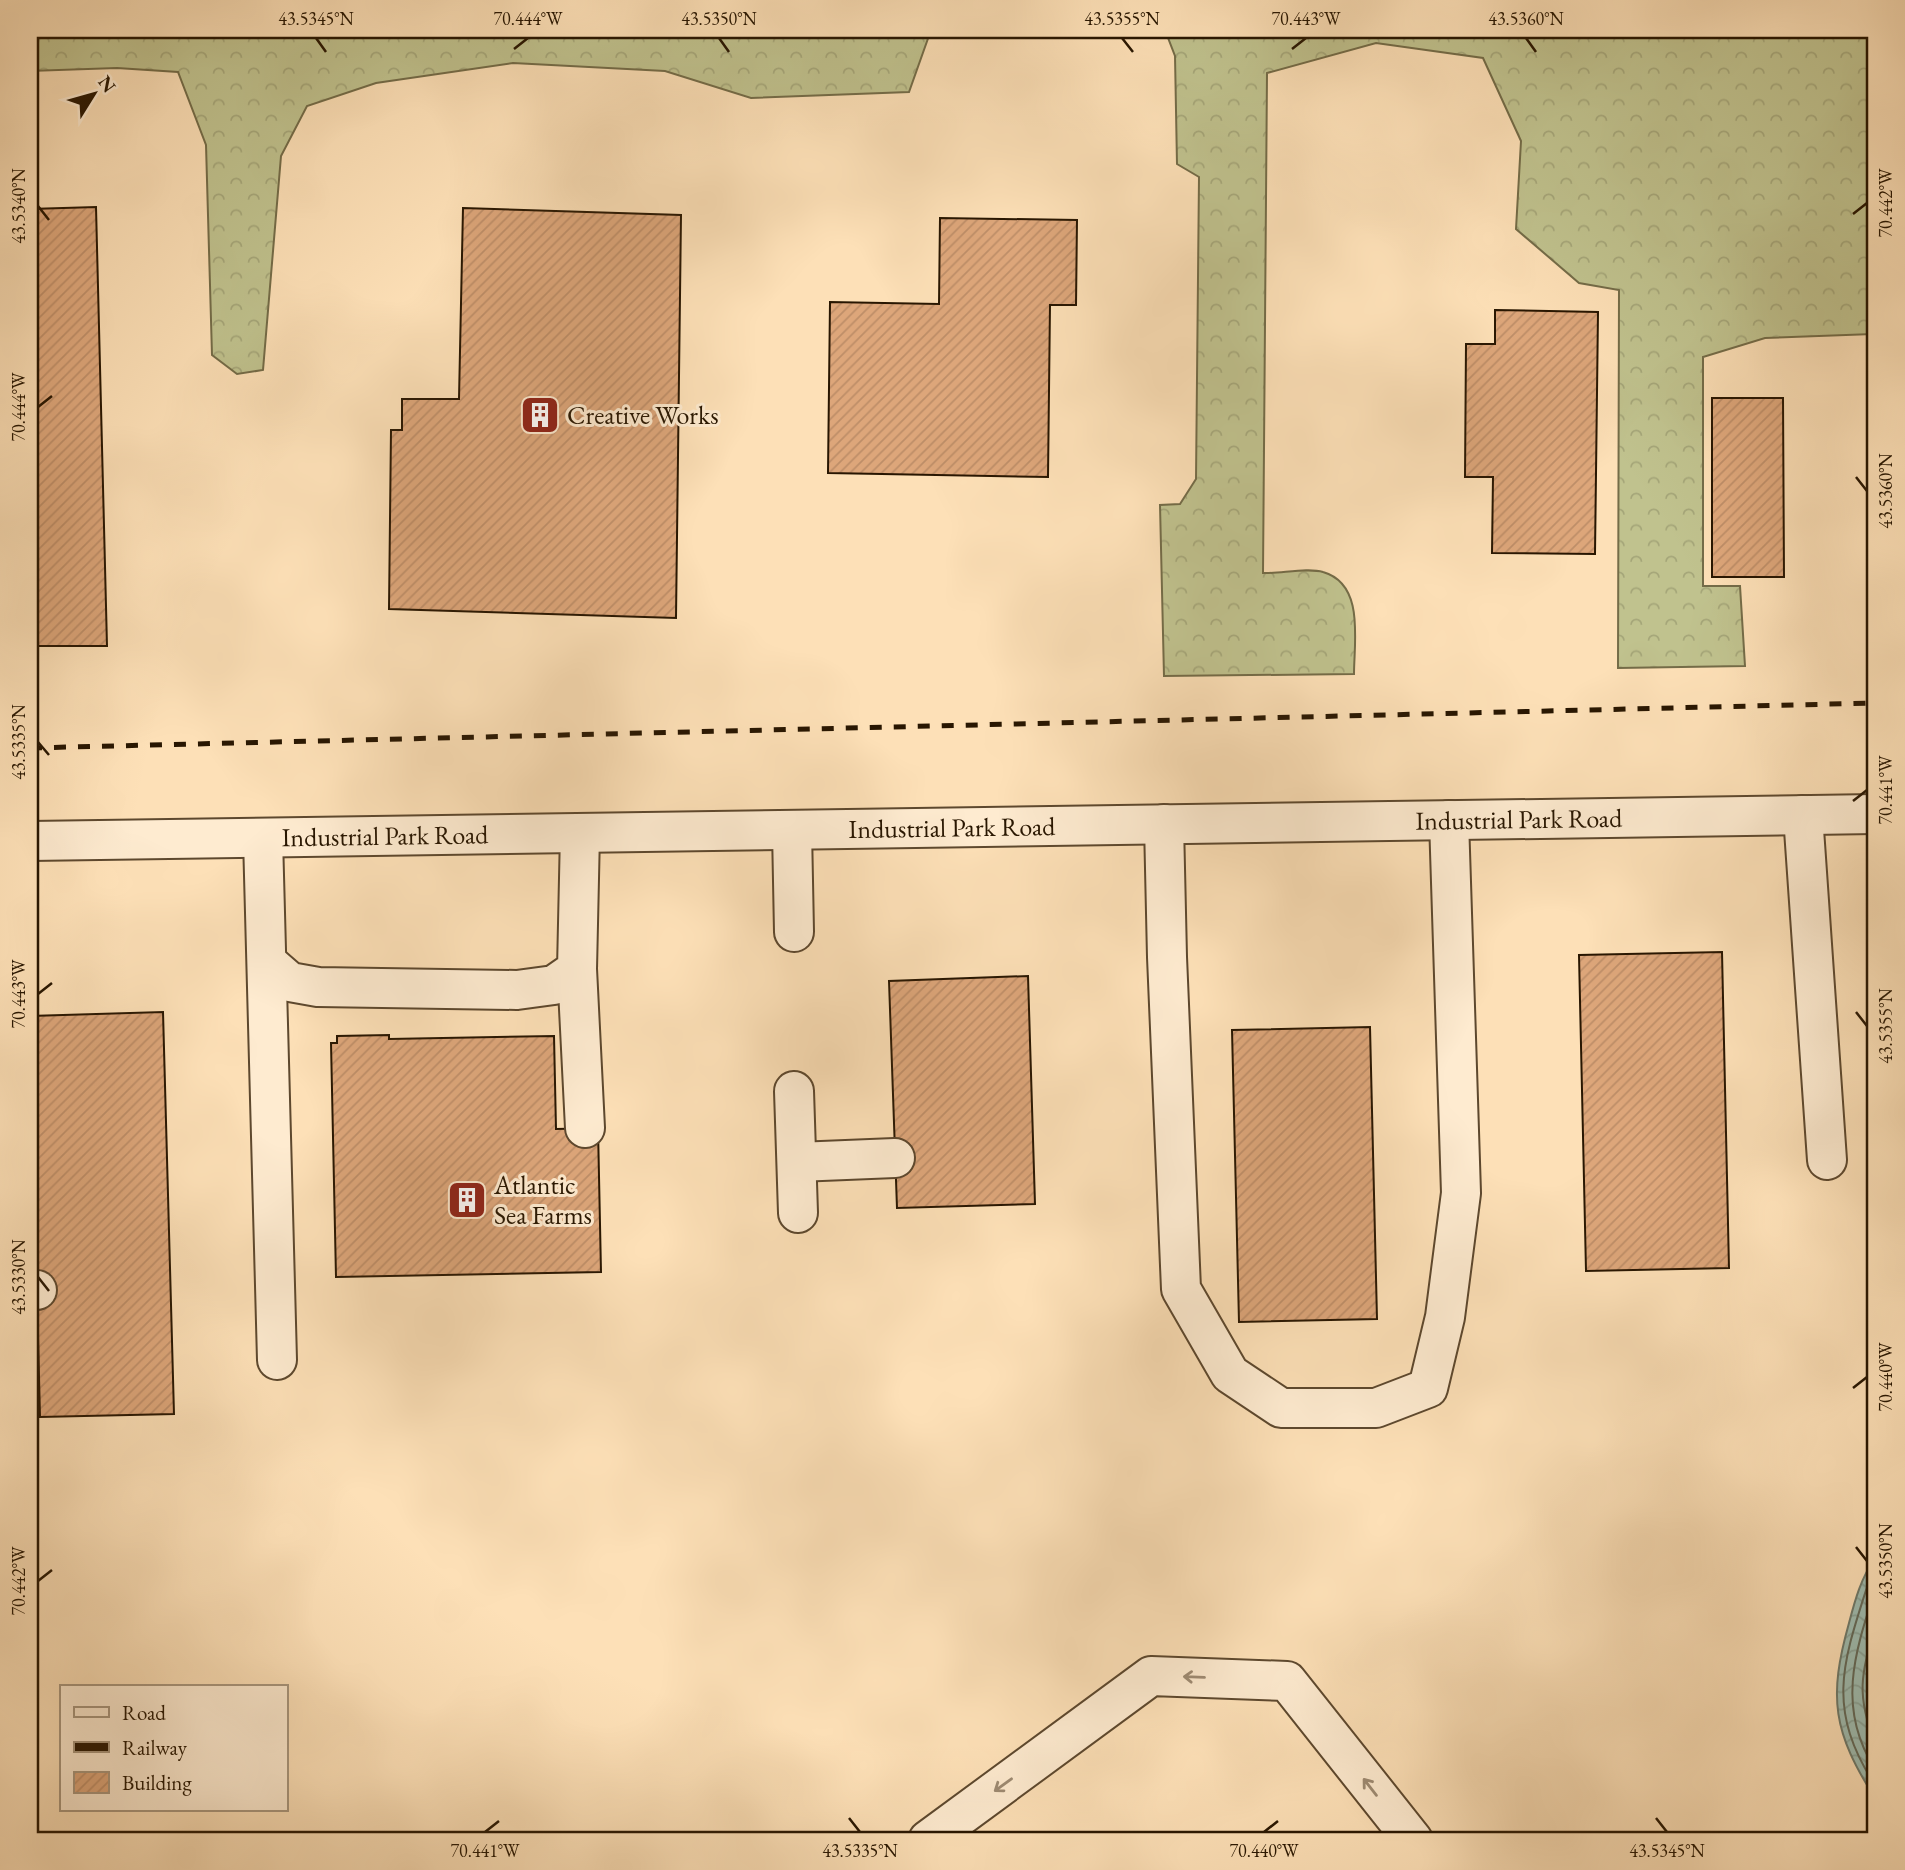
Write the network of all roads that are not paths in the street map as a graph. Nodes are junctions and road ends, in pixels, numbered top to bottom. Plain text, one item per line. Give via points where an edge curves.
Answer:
1 (1875, 814) edge
2 (1803, 815) junction
3 (1449, 820) junction
4 (1164, 824) junction
5 (792, 831) junction
6 (580, 833) junction
7 (263, 838) junction
8 (30, 841) edge
9 (794, 932) dead end
10 (267, 962) junction
11 (577, 969) junction
12 (794, 1091) dead end
13 (585, 1128) dead end
14 (895, 1158) dead end
15 (1827, 1160) dead end
16 (797, 1162) junction
17 (799, 1213) dead end
18 (277, 1360) dead end
19 (928, 1840) edge
20 (1413, 1840) edge

1 - 2 street, Industrial Park Road
2 - 3 street, Industrial Park Road
2 - 15 street
3 - 4 street, Industrial Park Road
3 - 4 street via 1461,1194 1445,1317 1428,1388 1376,1408 1281,1408 1230,1374 1181,1289
4 - 5 street, Industrial Park Road
5 - 6 street, Industrial Park Road
5 - 9 street
6 - 7 street, Industrial Park Road
6 - 11 street
7 - 8 street, Industrial Park Road
7 - 10 street
10 - 11 street via 290,982 318,987 517,990 554,985
10 - 18 street
11 - 13 street
12 - 16 street
14 - 16 street
16 - 17 street
20 -> 19 street via 1287,1681 1151,1676

